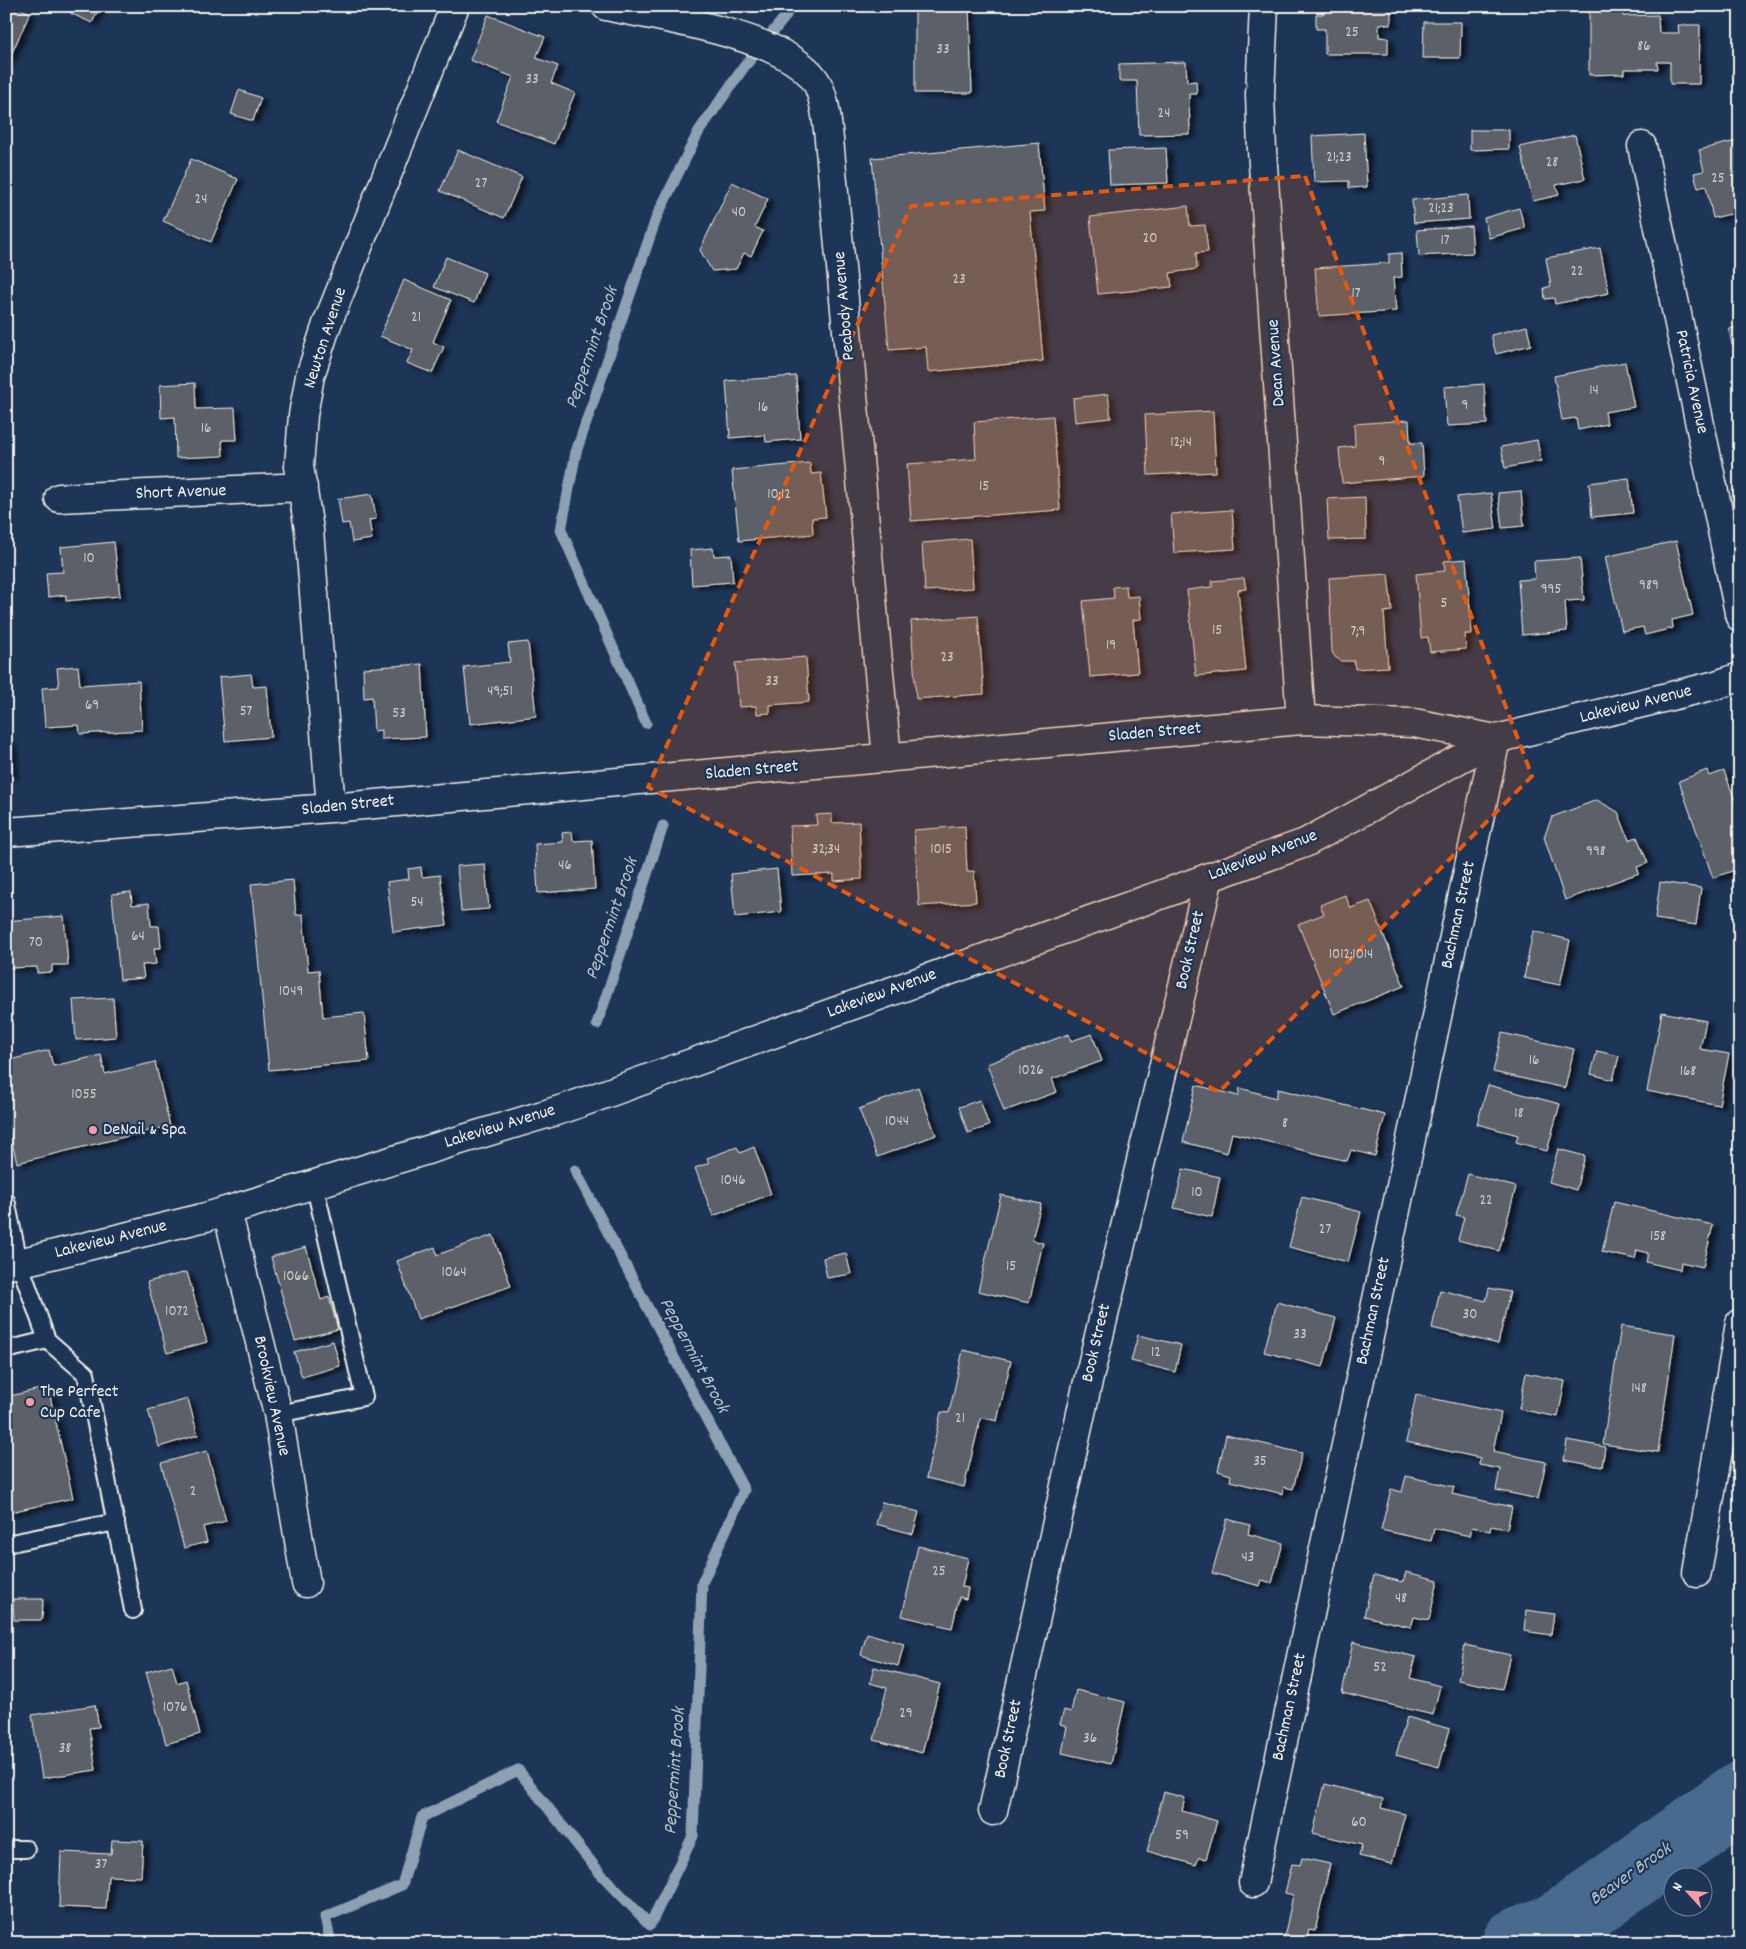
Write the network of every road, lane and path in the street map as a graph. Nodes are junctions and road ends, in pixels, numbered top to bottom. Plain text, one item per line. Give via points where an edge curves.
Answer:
1 (455, 6) edge
2 (606, 6) edge
3 (1264, 6) edge
4 (1642, 146) dead end
5 (303, 487) junction
6 (58, 498) dead end
7 (1740, 617) edge
8 (1740, 677) edge
9 (1301, 720) junction
10 (1496, 739) junction
11 (887, 758) junction
12 (330, 808) junction
13 (6, 832) edge
14 (1209, 878) junction
15 (314, 1183) junction
16 (6, 1200) edge
17 (227, 1211) junction
18 (13, 1264) edge
19 (1740, 1323) edge
20 (47, 1340) junction
21 (6, 1350) edge
22 (278, 1414) junction
23 (116, 1522) junction
24 (6, 1544) edge
25 (1697, 1572) dead end
26 (306, 1583) dead end
27 (132, 1610) dead end
28 (993, 1811) dead end
29 (6, 1849) edge
30 (26, 1849) dead end
31 (1253, 1883) dead end

1 - 5 street, Newton Avenue via 327,324 313,368 303,415 299,466
2 - 11 street, Peabody Avenue via 743,38 781,52 816,81 828,130
3 - 9 street, Dean Avenue via 1260,95 1262,150
4 - 7 street, Patricia Avenue
5 - 6 street, Short Avenue
5 - 12 street, Newton Avenue
8 - 10 street, Lakeview Avenue
9 - 10 street, Sladen Street via 1414,723
9 - 11 street, Sladen Street
10 - 14 street, Lakeview Avenue via 1305,843
10 - 31 street, Bachman Street
11 - 12 street, Sladen Street
12 - 13 street, Sladen Street
14 - 15 street, Lakeview Avenue via 566,1108
14 - 28 street, Book Street via 1087,1386
15 - 17 street, Lakeview Avenue
15 - 22 lane via 364,1397
16 - 18 lane
17 - 18 street, Lakeview Avenue
17 - 22 street, Brookview Avenue
18 - 20 lane
19 - 25 street
20 - 21 lane
20 - 23 lane via 86,1374
22 - 26 street, Brookview Avenue
23 - 24 lane
23 - 27 lane
29 - 30 lane

